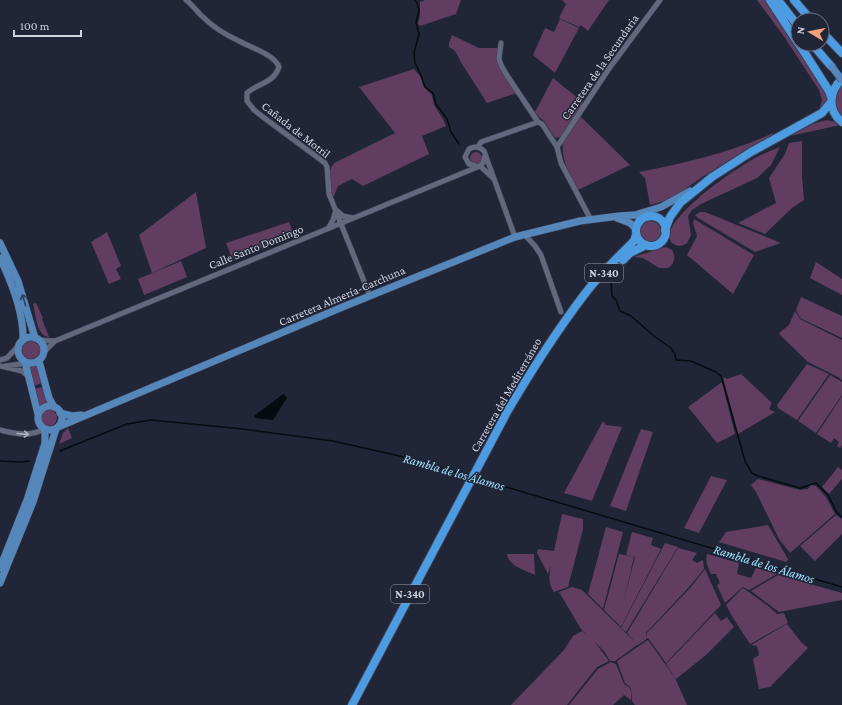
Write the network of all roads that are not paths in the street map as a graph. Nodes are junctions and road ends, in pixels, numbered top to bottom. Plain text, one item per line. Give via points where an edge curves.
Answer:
1 (186, 0) edge
2 (660, 0) edge
3 (770, 0) edge
4 (778, 0) edge
5 (785, 0) edge
6 (794, 0) edge
7 (794, 12) edge
8 (805, 12) edge
9 (790, 16) edge
10 (790, 31) edge
11 (830, 40) edge
12 (501, 43) dead end
13 (804, 52) edge
14 (819, 52) edge
15 (824, 52) edge
16 (842, 53) edge
17 (832, 67) junction
18 (842, 79) edge
19 (831, 100) junction
20 (840, 120) edge
21 (538, 122) junction
22 (804, 124) junction
23 (478, 147) junction
24 (557, 147) junction
25 (485, 156) junction
26 (469, 164) junction
27 (479, 166) junction
28 (464, 172) junction
29 (712, 177) junction
30 (494, 179) junction
31 (680, 203) junction
32 (336, 210) junction
33 (634, 215) junction
34 (613, 217) junction
35 (651, 217) junction
36 (353, 218) junction
37 (591, 220) junction
38 (341, 223) junction
39 (328, 228) junction
40 (665, 230) junction
41 (636, 232) junction
42 (524, 234) junction
43 (346, 235) junction
44 (515, 237) junction
45 (0, 243) edge
46 (646, 246) junction
47 (0, 258) edge
48 (370, 296) junction
49 (561, 312) dead end
50 (572, 312) junction
51 (37, 339) junction
52 (23, 340) junction
53 (55, 340) junction
54 (18, 346) junction
55 (44, 352) junction
56 (0, 360) edge
57 (39, 361) junction
58 (24, 362) junction
59 (1, 366) edge
60 (29, 378) junction
61 (57, 410) junction
62 (38, 414) junction
63 (85, 415) junction
64 (57, 428) junction
65 (45, 429) junction
66 (0, 430) edge
67 (37, 433) junction
68 (46, 443) junction
69 (46, 452) junction
70 (43, 462) junction
71 (0, 568) edge
72 (0, 583) edge
73 (352, 705) edge

1 - 32 street, Cañada de Motril via 217,29 262,52 278,64 278,72 270,80 247,93 247,102 325,163 329,194
2 - 24 street, Carretera de la Secundaria via 608,70
3 - 10 highway
4 - 9 highway
5 - 7 highway
6 - 8 highway
11 - 16 highway
12 - 21 street via 501,65
13 - 19 highway via 825,85
14 - 17 highway
15 - 17 highway
17 - 18 main road, bridge
18 - 19 highway, N-340 via 833,90
19 - 20 highway, N-340 via 832,109
19 - 22 highway, N-340 via 822,113
20 - 22 highway, N-340 via 825,118
21 - 23 street via 481,142
21 - 24 street
22 - 29 highway, N-340 via 751,152
23 - 25 street via 484,151
23 - 26 street via 471,148 466,154 466,161
24 - 37 street via 561,163
25 - 27 street via 485,160
25 - 30 street
26 - 27 street
26 - 28 street
27 - 28 street, Calle Santo Domingo
27 - 30 street
28 - 36 street, Calle Santo Domingo
29 - 31 highway, N-340
29 - 33 main road via 662,207
30 - 44 street
31 - 35 highway, N-340 via 667,212
31 - 40 highway, N-340
32 - 36 street via 343,216
32 - 38 street, Cañada de Motril
32 - 39 street
33 - 34 main road, Carretera Almería-Carchuna
33 - 35 main road
34 - 37 main road, Carretera Almería-Carchuna
34 - 41 main road via 630,223
35 - 40 highway via 662,222
35 - 41 highway, N-340 via 640,221
36 - 38 street, Calle Santo Domingo
36 - 43 street via 347,226
37 - 42 main road, Carretera Almería-Carchuna
38 - 39 street, Calle Santo Domingo
38 - 43 street, Cañada de Motril
39 - 43 street via 338,228
39 - 53 street, Calle Santo Domingo
40 - 46 highway, N-340 via 659,244
41 - 46 highway via 638,239
41 - 50 highway, Carretera del Mediterráneo / N-340 via 634,241 585,294
42 - 44 main road, Carretera Almería-Carchuna
42 - 49 street via 541,255
43 - 48 street, Cañada de Motril
44 - 48 main road, Carretera Almería-Carchuna
51 -> 45 main road via 18,281
46 - 50 highway, Carretera del Mediterráneo / N-340 via 630,253
47 - 52 main road via 15,297
48 - 63 main road, Carretera Almería-Carchuna
50 - 73 highway, Carretera del Mediterráneo / N-340 via 550,342 507,412
51 - 52 main road
51 - 53 street, Calle Santo Domingo
51 - 55 main road via 42,343
52 - 54 main road
53 - 55 street, Calle Santo Domingo
54 - 56 street via 7,358
54 - 58 main road via 18,354
55 - 57 main road
57 - 58 main road via 32,364
57 - 61 main road via 49,398
58 - 59 street
58 - 60 main road
59 - 60 street via 22,371
60 - 62 main road
61 - 62 main road via 47,407
61 - 63 main road, Carretera Almería-Carchuna via 72,416
61 - 64 main road via 61,420
62 - 65 main road via 40,425
63 - 64 main road, Carretera Almería-Carchuna
64 - 65 main road
64 - 69 main road
65 - 67 street
65 - 68 main road
66 -> 67 street via 24,435
67 - 68 street
68 - 69 main road
69 - 70 main road
70 - 71 main road
70 - 72 main road via 30,512

